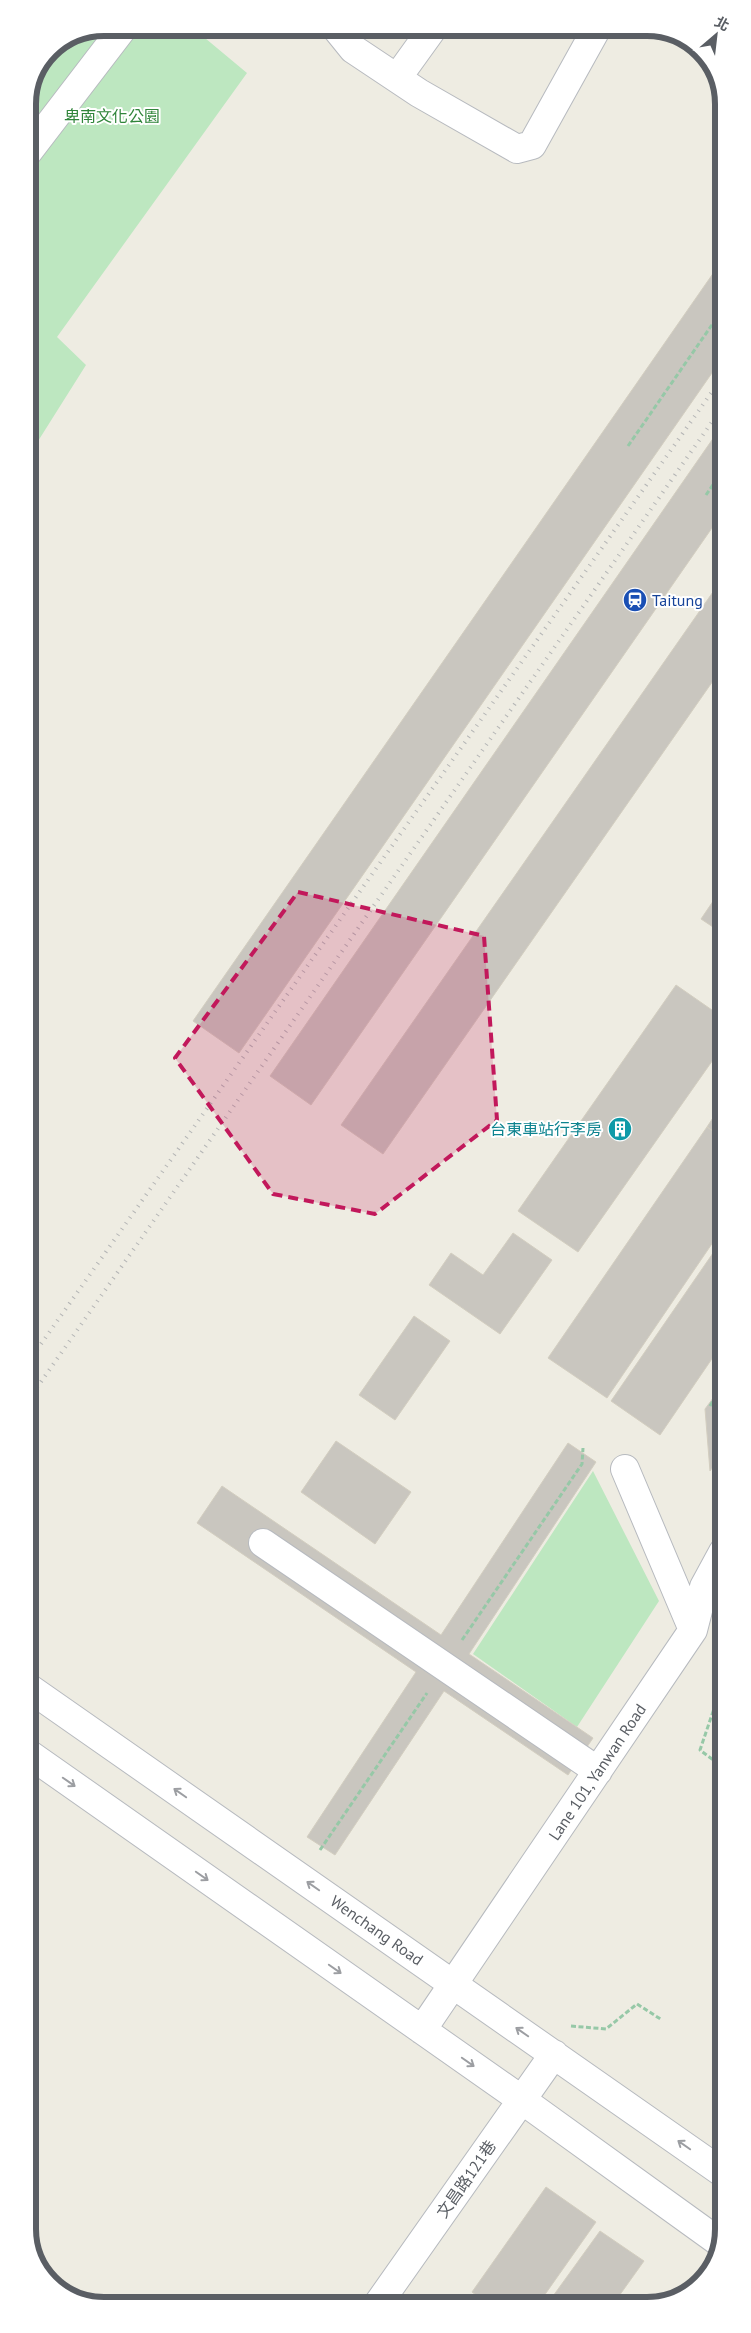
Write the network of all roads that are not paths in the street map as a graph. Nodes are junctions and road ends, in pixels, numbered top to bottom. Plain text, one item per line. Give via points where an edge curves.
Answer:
1 (117, 36) edge
2 (342, 36) edge
3 (427, 36) edge
4 (592, 36) edge
5 (397, 78) junction
6 (36, 142) edge
7 (625, 1469) dead end
8 (263, 1543) dead end
9 (715, 1567) edge
10 (693, 1630) junction
11 (36, 1693) edge
12 (36, 1758) edge
13 (598, 1771) junction
14 (453, 1984) junction
15 (422, 2030) junction
16 (554, 2054) junction
17 (522, 2100) junction
18 (715, 2167) edge
19 (714, 2238) edge
20 (383, 2297) edge

1 - 6 street
2 - 5 street via 353,49
3 - 5 street
4 - 5 street via 532,145 518,149
7 - 10 street
8 - 13 street
9 - 10 street, Lane 101, Yanwan Road via 704,1587
10 - 13 street, Lane 101, Yanwan Road
14 -> 11 street, Wenchang Road
12 -> 15 street
13 - 14 street, Lane 101, Yanwan Road
14 - 15 street, Lane 101, Yanwan Road
16 -> 14 street, Wenchang Road
15 -> 17 street
16 - 17 street, 文昌路121巷
18 -> 16 street, Wenchang Road
17 - 19 street
17 - 20 street, 文昌路121巷

